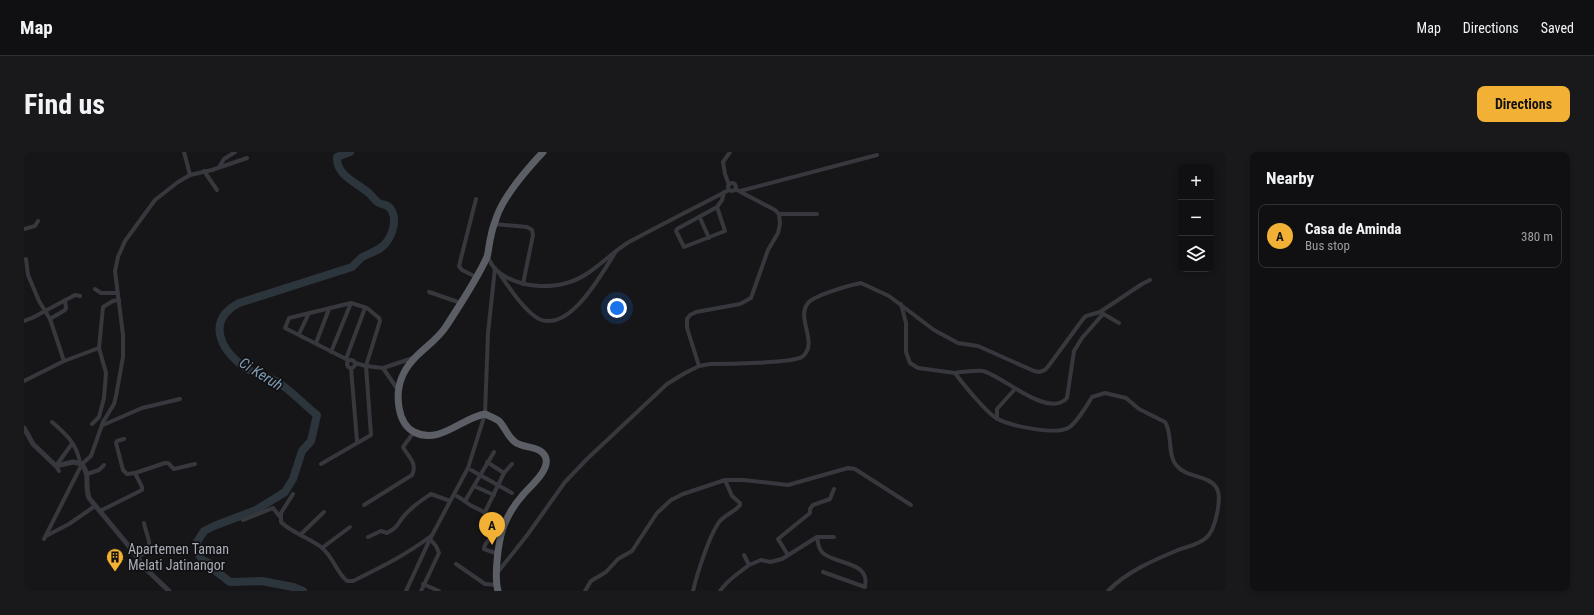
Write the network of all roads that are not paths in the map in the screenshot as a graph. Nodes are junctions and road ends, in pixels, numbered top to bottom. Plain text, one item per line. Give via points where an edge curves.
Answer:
1 (184, 152) edge
2 (235, 152) edge
3 (543, 152) edge
4 (730, 152) edge
5 (877, 155) dead end
6 (248, 158) dead end
7 (218, 168) junction
8 (204, 171) junction
9 (190, 174) junction
10 (729, 184) junction
11 (735, 189) junction
12 (217, 190) dead end
13 (729, 190) junction
14 (740, 191) junction
15 (724, 192) junction
16 (476, 199) dead end
17 (717, 208) junction
18 (779, 214) junction
19 (818, 214) dead end
20 (700, 218) junction
21 (38, 221) dead end
22 (494, 224) junction
23 (24, 229) edge
24 (709, 238) junction
25 (617, 249) junction
26 (487, 256) junction
27 (26, 259) dead end
28 (494, 268) junction
29 (476, 278) junction
30 (1150, 280) dead end
31 (522, 284) junction
32 (95, 289) dead end
33 (429, 292) dead end
34 (117, 293) junction
35 (80, 296) dead end
36 (64, 300) junction
37 (119, 300) junction
38 (351, 303) junction
39 (461, 303) junction
40 (901, 304) junction
41 (365, 308) junction
42 (329, 309) junction
43 (45, 311) junction
44 (309, 313) junction
45 (1101, 313) junction
46 (50, 319) junction
47 (24, 321) edge
48 (1119, 323) dead end
49 (299, 334) junction
50 (316, 343) junction
51 (99, 348) junction
52 (331, 352) junction
53 (414, 357) junction
54 (347, 360) junction
55 (64, 361) junction
56 (355, 363) junction
57 (366, 366) junction
58 (699, 366) junction
59 (351, 368) junction
60 (383, 368) junction
61 (955, 373) junction
62 (24, 381) edge
63 (1015, 389) junction
64 (398, 391) junction
65 (180, 399) dead end
66 (485, 414) junction
67 (997, 419) junction
68 (52, 422) dead end
69 (92, 424) dead end
70 (103, 425) junction
71 (24, 428) edge
72 (414, 432) junction
73 (124, 439) dead end
74 (357, 442) junction
75 (71, 445) dead end
76 (494, 452) dead end
77 (487, 462) junction
78 (81, 464) junction
79 (195, 464) dead end
80 (321, 464) dead end
81 (512, 464) dead end
82 (104, 465) dead end
83 (56, 466) junction
84 (472, 470) dead end
85 (59, 471) dead end
86 (135, 473) junction
87 (504, 473) junction
88 (87, 474) junction
89 (480, 474) junction
90 (725, 480) junction
91 (499, 485) junction
92 (474, 486) junction
93 (834, 489) dead end
94 (512, 493) dead end
95 (293, 494) dead end
96 (494, 495) junction
97 (457, 496) dead end
98 (450, 501) junction
99 (465, 501) junction
100 (911, 505) dead end
101 (95, 506) junction
102 (364, 506) dead end
103 (100, 511) junction
104 (324, 512) dead end
105 (485, 512) junction
106 (280, 517) junction
107 (243, 520) dead end
108 (144, 523) dead end
109 (350, 527) dead end
110 (300, 535) junction
111 (433, 535) junction
112 (368, 537) dead end
113 (817, 537) junction
114 (834, 537) dead end
115 (430, 539) junction
116 (322, 548) junction
117 (498, 554) junction
118 (744, 555) dead end
119 (788, 555) junction
120 (136, 557) junction
121 (456, 564) dead end
122 (749, 565) junction
123 (823, 572) dead end
124 (496, 574) junction
125 (423, 584) junction
126 (497, 588) edge
127 (169, 591) edge
128 (406, 591) edge
129 (421, 591) edge
130 (439, 591) edge
131 (585, 591) edge
132 (693, 591) edge
133 (720, 591) edge
134 (1108, 591) edge

1 - 9 street
2 - 7 street via 224,159
3 - 22 highway via 507,196
4 - 10 street via 723,162
5 - 14 street
6 - 7 street
7 - 8 street
8 - 9 street
8 - 12 street
9 - 34 street via 155,200 125,241 115,271
10 - 11 street via 734,184
10 - 13 street
11 - 13 street
11 - 14 street
13 - 15 street
14 - 18 street
15 - 17 street
15 - 25 street
16 - 29 street via 459,266
17 - 20 street
17 - 24 street via 726,231
18 - 19 street
18 - 58 street via 778,233 768,250 751,298 740,304 696,312 687,319 687,328
20 - 24 street
20 - 24 street via 677,228 676,231 684,247
21 - 23 street via 35,226
22 - 26 highway
22 - 31 street via 527,227 532,230 533,236
25 - 28 street via 583,300 567,315 554,320 540,319 527,310
25 - 31 street via 576,280 548,286
26 - 28 street
26 - 29 highway
27 - 43 street via 28,275
28 - 31 street
28 - 66 street
29 - 39 highway
30 - 45 street
32 - 34 street via 101,293
33 - 39 street
34 - 37 street
35 - 36 street
36 - 43 street
36 - 46 street via 65,310
37 - 51 street via 103,307
37 - 70 street via 123,357 114,404
38 - 41 street
38 - 42 street
38 - 52 street
39 - 53 highway via 443,332
40 - 45 street via 934,330 958,343 978,346 1039,372 1045,370 1086,316
40 - 58 street via 861,283 852,285 818,297 807,304 804,315 808,344 801,357
40 - 61 street via 906,323 906,352 910,363 918,368
41 - 54 street
41 - 57 street via 380,321
42 - 44 street
42 - 50 street
43 - 46 street
43 - 47 street
44 - 49 street
44 - 49 street via 289,318 286,328
45 - 48 street
45 - 63 street via 1074,352 1065,400 1050,404
46 - 55 street
49 - 50 street
50 - 52 street
51 - 55 street
51 - 69 street via 106,373 104,398 99,416
52 - 54 street
53 - 60 street
53 - 64 highway via 402,377
54 - 56 street
54 - 59 street via 347,366
55 - 62 street
56 - 57 street
56 - 59 street
57 - 60 street
57 - 74 street via 372,433
58 - 124 street via 667,384 587,459 565,482
59 - 74 street
60 - 64 street
61 - 63 street via 983,372
61 - 67 street
63 - 67 street via 997,409
64 - 72 highway via 403,422
65 - 70 street via 142,408
66 - 72 highway via 473,417 437,435 424,436
66 - 98 street via 468,468
66 - 117 highway via 498,420 517,444 541,451 546,460 538,478 521,496 503,528
67 - 134 street via 1019,426 1059,431 1071,426 1095,395 1105,393 1120,396 1165,422 1175,464 1187,473 1216,486 1219,498 1218,513 1208,538 1149,563 1117,582
68 - 78 street via 70,439
70 - 78 street via 91,456
71 - 83 street via 33,444
72 - 102 street via 403,447 413,463 412,476
73 - 86 street via 116,443 123,470 127,474
74 - 80 street
75 - 83 street
76 - 77 street
77 - 87 street
77 - 89 street
78 - 83 street via 73,462
78 - 88 street
78 - 101 street via 45,538
79 - 86 street via 174,469 165,463
81 - 87 street
82 - 88 street via 99,470
83 - 85 street
84 - 89 street
86 - 103 street via 142,490
87 - 91 street
88 - 101 street via 86,491
89 - 91 street
89 - 92 street
90 - 100 street via 788,485 848,468 855,469
90 - 131 street via 672,500 657,513 632,551 592,581
90 - 132 street via 732,496 740,505 722,518 717,525
91 - 94 street
91 - 96 street
92 - 96 street
92 - 99 street
93 - 119 street via 830,499 813,505 810,513 778,539
95 - 106 street
96 - 105 street
97 - 99 street
98 - 111 street
98 - 112 street via 431,494 403,516 397,528
99 - 105 street
101 - 103 street
103 - 120 street
104 - 110 street
105 - 117 street via 490,515 494,528 484,549
106 - 107 street via 273,508
106 - 110 street via 286,527
108 - 120 street via 150,547 144,554
109 - 116 street
110 - 116 street
111 - 115 street
111 - 116 street via 411,551 353,581 344,578
113 - 114 street
113 - 119 street
113 - 123 street via 821,552 858,568 864,577 865,587
115 - 125 street via 439,553
115 - 128 street
117 - 124 highway
118 - 122 street
119 - 122 street via 775,562 761,560
120 - 127 street
121 - 126 street via 485,584
122 - 133 street
124 - 126 highway
125 - 129 street
125 - 130 street

